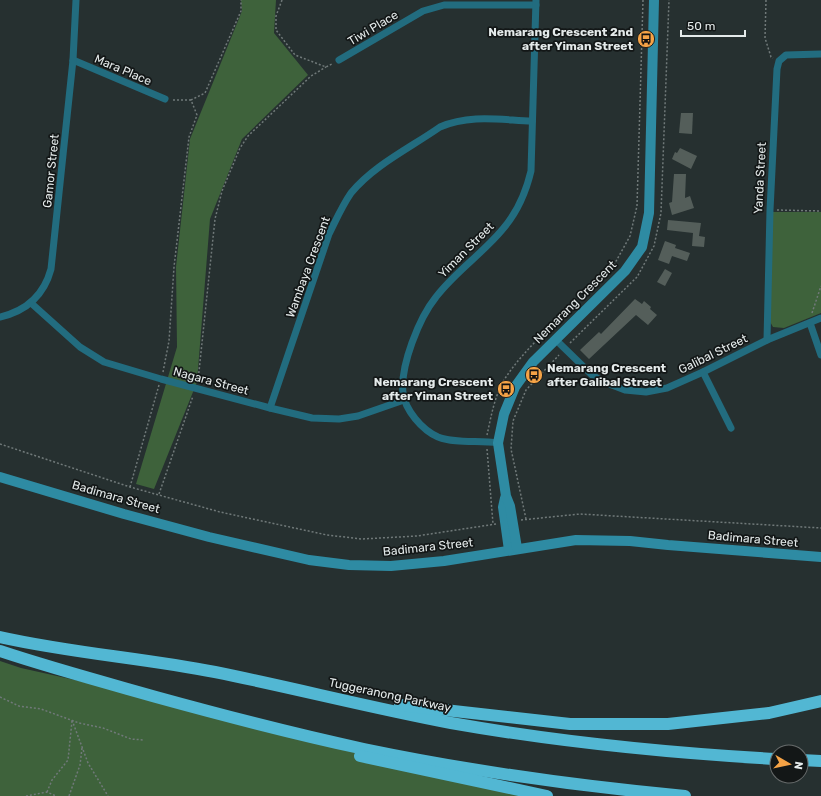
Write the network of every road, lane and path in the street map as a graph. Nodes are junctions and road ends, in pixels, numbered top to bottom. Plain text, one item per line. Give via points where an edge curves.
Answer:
1 (76, 0) edge
2 (241, 0) edge
3 (282, 0) edge
4 (643, 0) edge
5 (654, 0) edge
6 (669, 0) edge
7 (766, 0) edge
8 (536, 3) edge
9 (821, 54) edge
10 (74, 60) junction
11 (339, 60) joint
12 (779, 61) junction
13 (326, 67) junction
14 (165, 99) joint
15 (191, 100) junction
16 (532, 121) junction
17 (636, 206) dead end
18 (770, 210) junction
19 (821, 211) edge
20 (821, 286) edge
21 (31, 303) junction
22 (0, 317) edge
23 (821, 318) edge
24 (810, 323) junction
25 (556, 340) junction
26 (767, 340) junction
27 (565, 348) junction
28 (821, 355) edge
29 (703, 372) junction
30 (160, 379) junction
31 (196, 388) junction
32 (404, 400) junction
33 (270, 408) junction
34 (732, 428) dead end
35 (498, 443) junction
36 (0, 444) edge
37 (0, 476) edge
38 (130, 487) junction
39 (159, 494) junction
40 (493, 524) dead end
41 (821, 528) edge
42 (513, 549) junction
43 (821, 557) edge
44 (0, 637) edge
45 (0, 651) edge
46 (0, 698) edge
47 (821, 701) edge
48 (347, 702) junction
49 (72, 720) junction
50 (295, 733) junction
51 (144, 740) dead end
52 (82, 746) junction
53 (769, 759) edge
54 (809, 760) edge
55 (821, 761) edge
56 (47, 792) junction
57 (26, 796) edge
58 (56, 796) edge
59 (69, 796) edge
60 (108, 796) edge
61 (547, 796) edge
62 (685, 796) edge

1 - 10 street, Gamor Street
2 - 15 path via 241,11 205,93
3 - 13 path via 276,16 276,30 295,55
4 - 17 path
5 - 25 main road, Nemarang Crescent via 650,213 642,246 625,271
6 - 27 path via 661,213 654,246 637,277
7 - 12 path via 765,38 771,57
8 - 11 street, Tiwi Place via 444,5 433,8 418,14
8 - 16 street, Yiman Street
9 - 12 street via 786,56
10 - 14 street, Mara Place
10 - 21 street, Gamor Street via 52,269 42,291
11 - 13 path
12 - 18 street, Yanda Street
13 - 31 path via 311,76 248,136 240,148 225,184 215,219
14 - 15 path
15 - 30 path via 197,115 189,137 174,266 169,341
16 - 32 street, Yiman Street via 531,171 520,203 502,230 430,305 408,358 403,382
16 - 33 street, Wambaya Crescent via 461,120 440,127 381,166 355,189 342,207 329,234
18 - 19 path
18 - 26 street, Yanda Street
20 - 24 path
21 - 22 street, Gamor Street
21 - 30 street, Nagara Street via 80,347 104,362
23 - 24 street, Galibal Street
24 - 26 street, Galibal Street
24 - 28 street
25 - 27 street, Galibal Street
25 - 35 main road, Nemarang Crescent via 533,362 515,387 504,414
26 - 29 street, Galibal Street
27 - 29 street, Galibal Street via 592,375 626,390 657,391
27 - 41 path via 526,390 513,421 510,449 526,519 580,514
29 - 34 street
30 - 31 street, Nagara Street
30 - 38 path
31 - 33 street, Nagara Street
31 - 39 path
32 - 33 street, Nagara Street via 358,416 339,418 312,418
32 - 35 street via 420,424 438,437
35 - 42 main road, Nemarang Crescent via 506,496 503,507
36 - 38 path
37 - 42 main road, Badimara Street via 124,514 309,560 349,565 391,566 444,561
38 - 39 path
39 - 40 path via 220,512 362,539 417,536
42 - 43 main road, Badimara Street via 576,540 630,541
44 - 48 highway, Tuggeranong Parkway via 199,669
45 - 50 highway via 72,674
46 - 49 path via 19,706 41,709
47 - 48 highway via 769,713 668,724 570,724 389,704
48 - 53 highway, Tuggeranong Parkway via 537,736 627,748
49 - 51 path via 131,739
49 - 52 path
49 - 56 path via 68,760 52,780
50 - 61 highway via 318,746
50 - 62 highway via 435,763 533,779
52 - 59 path via 80,765
52 - 60 path via 88,763
54 - 55 highway
56 - 57 path
56 - 58 path

